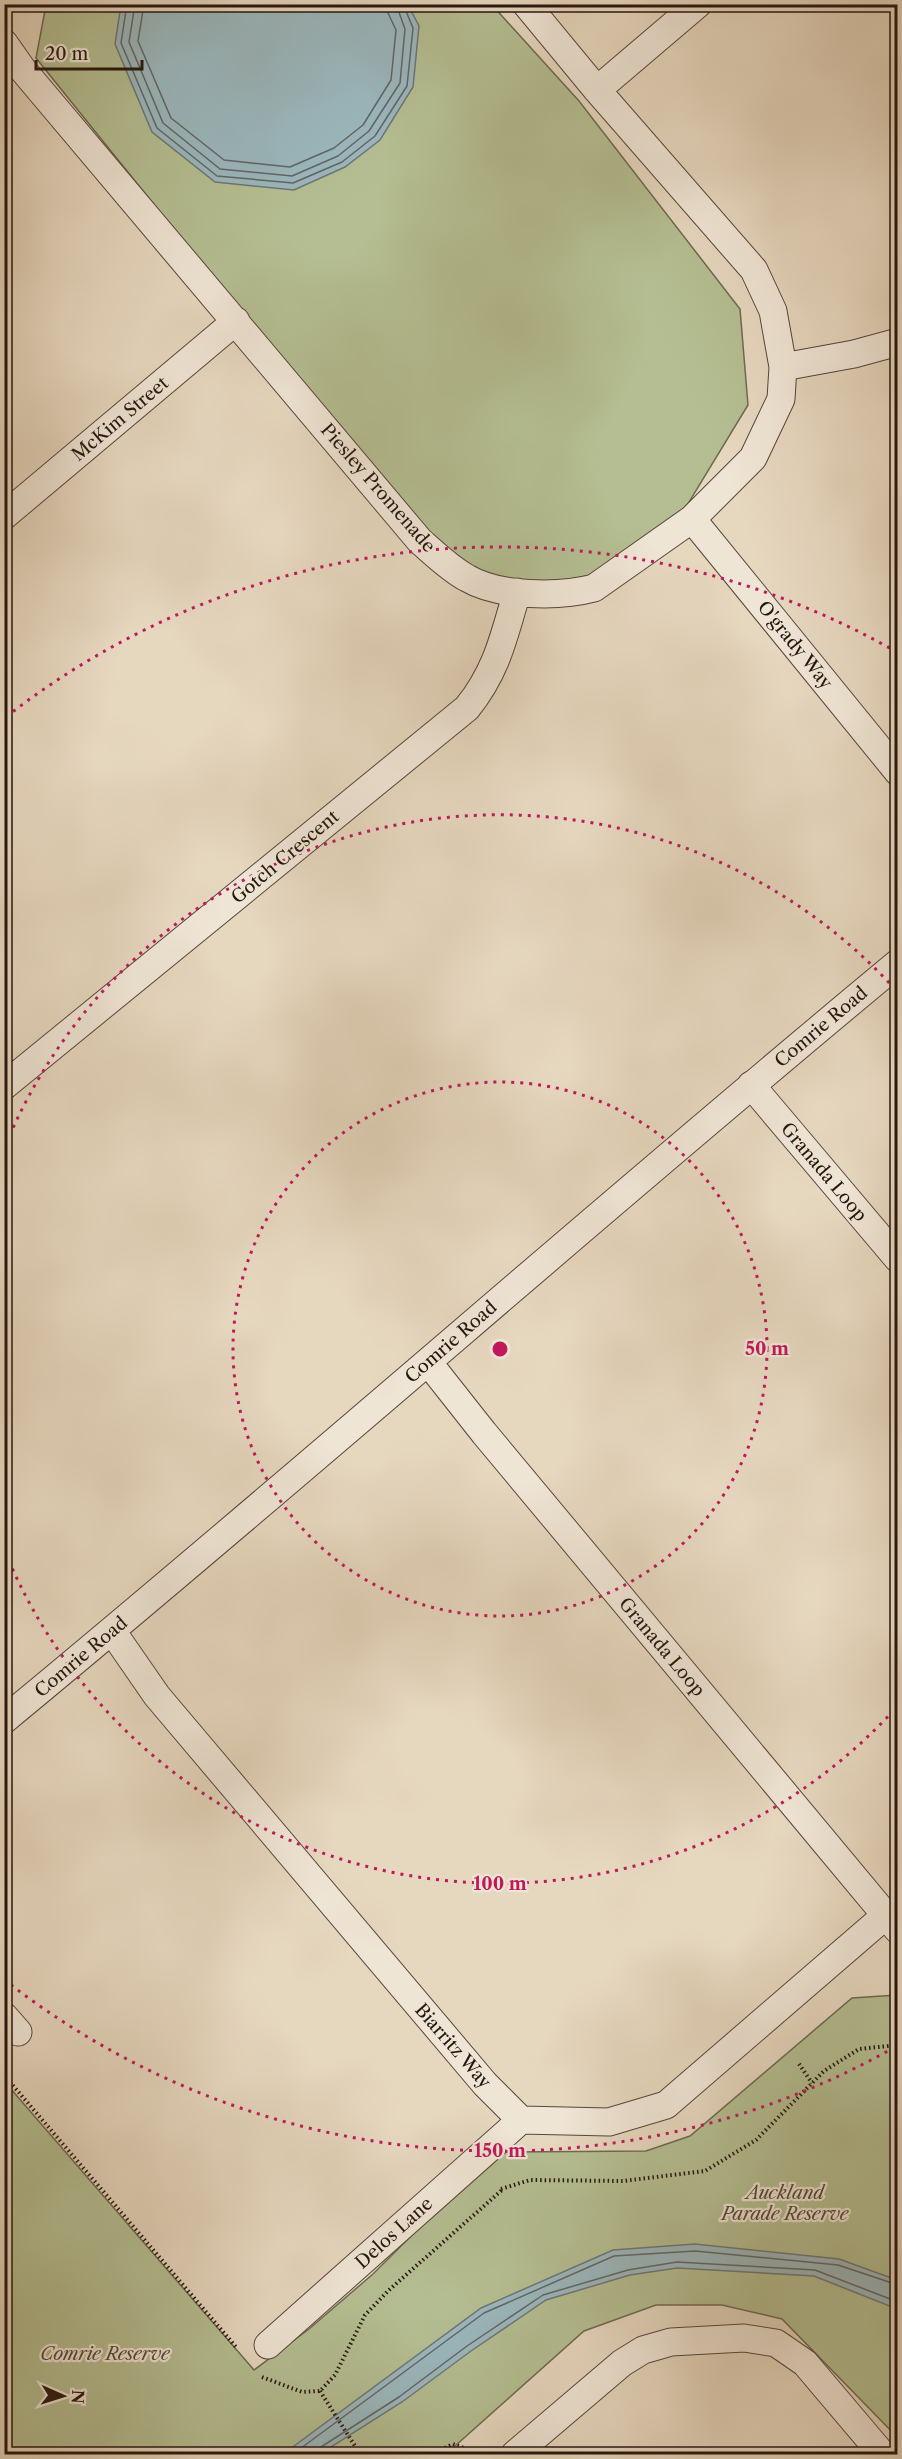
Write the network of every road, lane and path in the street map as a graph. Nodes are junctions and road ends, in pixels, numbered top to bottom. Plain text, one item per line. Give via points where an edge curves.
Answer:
1 (526, 4) edge
2 (698, 4) edge
3 (4, 43) edge
4 (597, 90) junction
5 (236, 321) junction
6 (897, 342) edge
7 (783, 367) junction
8 (4, 516) edge
9 (692, 519) junction
10 (517, 592) junction
11 (897, 772) edge
12 (897, 963) edge
13 (751, 1085) junction
14 (4, 1086) edge
15 (897, 1259) edge
16 (428, 1362) junction
17 (112, 1631) junction
18 (4, 1720) edge
19 (891, 1923) edge
20 (897, 2045) edge
21 (799, 2064) dead end
22 (4, 2075) edge
23 (812, 2083) junction
24 (521, 2120) junction
25 (476, 2160) junction
26 (502, 2190) junction
27 (267, 2345) dead end
28 (239, 2351) dead end
29 (255, 2369) dead end
30 (320, 2391) junction
31 (360, 2454) edge
32 (433, 2454) edge
33 (469, 2454) edge
34 (515, 2454) edge
35 (882, 2454) edge

1 - 4 street, Piesley Promenade
2 - 4 street
3 - 5 street, Piesley Promenade
4 - 7 street, Piesley Promenade via 754,270 773,311
5 - 8 street, McKim Street
5 - 10 street, Piesley Promenade via 420,541 469,580
6 - 7 street
7 - 9 street, Piesley Promenade via 782,399 753,458
9 - 10 street, Piesley Promenade via 594,588 575,593
9 - 11 street, O'grady Way
10 - 14 street, Gotch Crescent via 494,666 467,708
12 - 13 street, Comrie Road
13 - 15 street, Granada Loop
13 - 16 street, Comrie Road
16 - 17 street, Comrie Road
16 - 19 street, Granada Loop
17 - 18 street, Comrie Road
17 - 24 street, Biarritz Way via 164,1705 485,2084
19 - 24 street via 666,2105 609,2122
20 - 23 path via 859,2049
21 - 23 path
22 - 28 path
23 - 26 path via 756,2140 705,2171 623,2181 530,2180
24 - 25 street, Delos Lane
25 - 26 path
25 - 27 street, Delos Lane
26 - 30 path via 365,2315 335,2375
29 - 30 path via 262,2378 302,2392
30 - 31 path
32 - 33 path via 453,2444
34 - 35 street via 622,2363 643,2350 671,2342 744,2338 776,2343 805,2363

